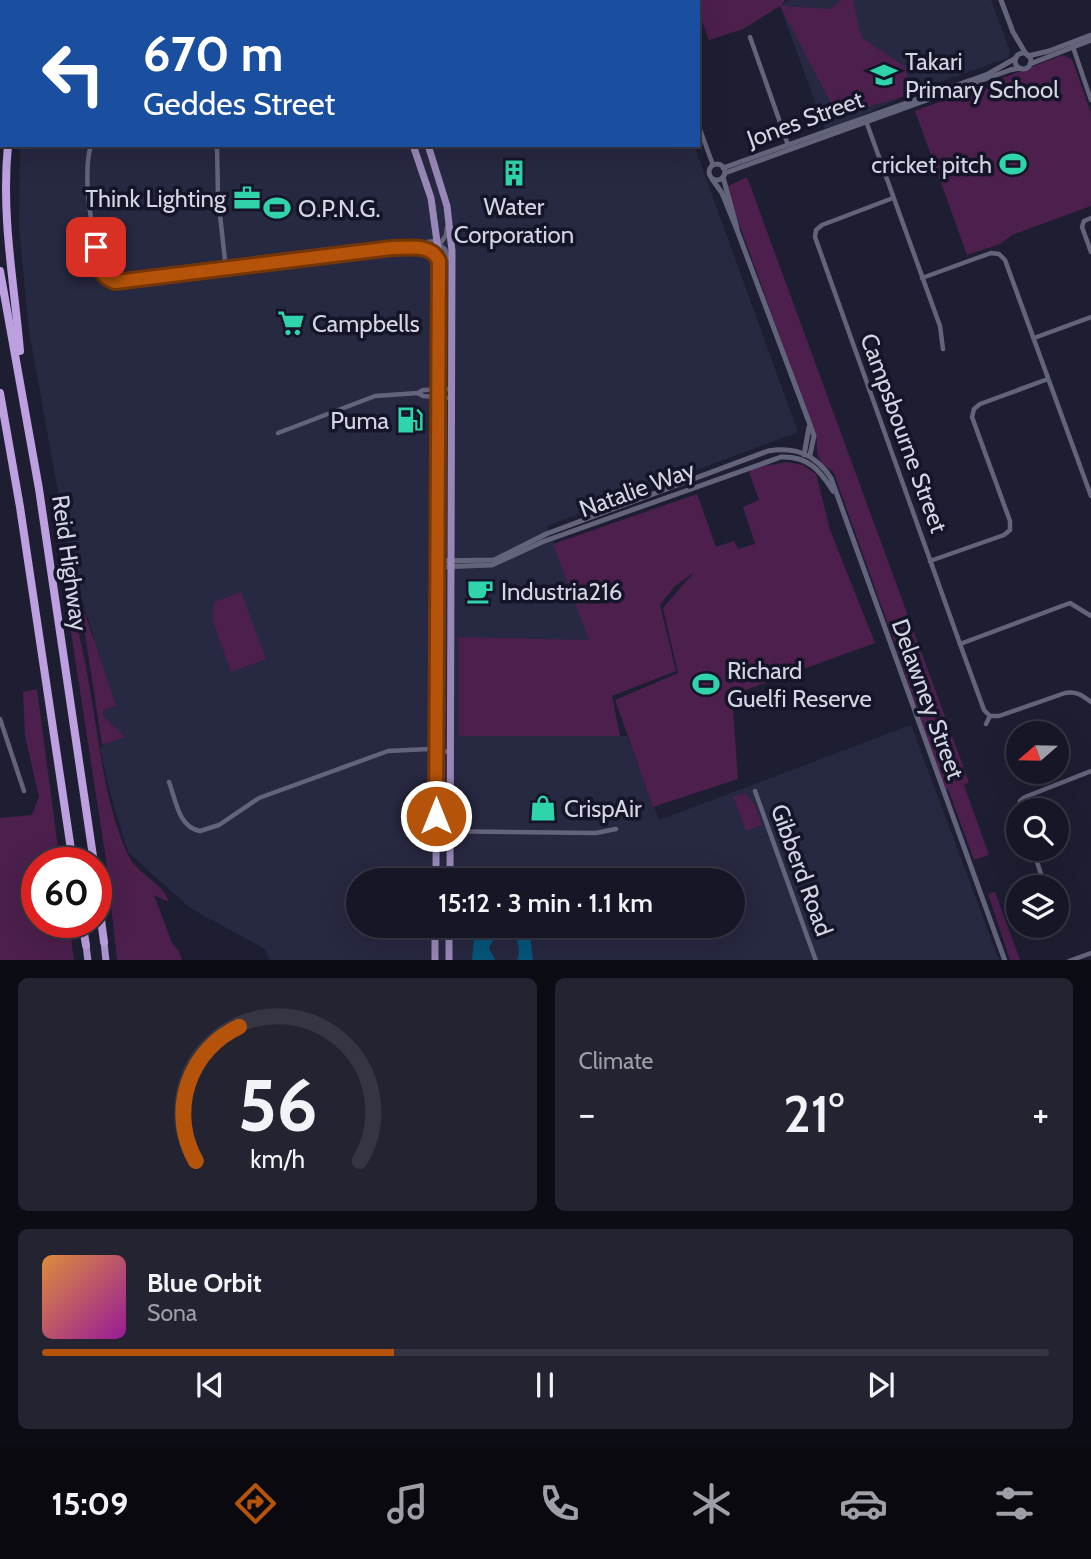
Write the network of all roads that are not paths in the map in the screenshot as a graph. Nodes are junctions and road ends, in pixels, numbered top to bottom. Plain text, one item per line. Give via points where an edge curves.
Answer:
1 (1001, 0) edge
2 (1013, 32) junction
3 (750, 37) dead end
4 (1091, 37) edge
5 (1072, 44) junction
6 (1027, 55) junction
7 (1017, 57) junction
8 (1030, 64) junction
9 (1020, 68) junction
10 (1091, 100) edge
11 (865, 119) junction
12 (700, 129) edge
13 (8, 147) edge
14 (91, 147) edge
15 (217, 147) edge
16 (414, 147) edge
17 (429, 147) edge
18 (789, 147) junction
19 (713, 165) junction
20 (724, 173) junction
21 (712, 179) junction
22 (893, 198) junction
23 (448, 215) junction
24 (1091, 218) edge
25 (737, 230) junction
26 (438, 243) junction
27 (392, 248) junction
28 (430, 249) junction
29 (1091, 252) edge
30 (439, 261) junction
31 (226, 269) junction
32 (0, 271) edge
33 (452, 271) junction
34 (922, 278) junction
35 (1091, 317) edge
36 (1034, 338) junction
37 (943, 349) dead end
38 (1048, 379) junction
39 (438, 393) junction
40 (452, 394) junction
41 (24, 395) junction
42 (1, 398) edge
43 (278, 433) dead end
44 (806, 457) junction
45 (1091, 496) edge
46 (930, 561) junction
47 (437, 564) junction
48 (451, 564) junction
49 (1091, 616) edge
50 (960, 644) junction
51 (1091, 702) edge
52 (990, 716) junction
53 (0, 719) edge
54 (986, 724) dead end
55 (437, 750) junction
56 (450, 752) junction
57 (1091, 771) edge
58 (169, 782) dead end
59 (24, 791) dead end
60 (755, 791) dead end
61 (1024, 798) edge
62 (616, 829) dead end
63 (436, 831) junction
64 (450, 831) junction
65 (71, 847) edge
66 (92, 847) edge
67 (436, 868) edge
68 (450, 868) edge
69 (85, 938) edge
70 (103, 938) edge
71 (435, 938) edge
72 (449, 938) edge
73 (104, 942) joint
74 (86, 945) joint
75 (1091, 953) edge
76 (88, 960) edge
77 (106, 960) edge
78 (435, 960) edge
79 (449, 960) edge
80 (816, 960) edge
81 (1005, 960) edge
82 (1072, 960) edge

1 - 2 street
2 - 6 street
2 - 7 street
3 - 18 street
4 - 5 street
5 - 6 street
5 - 8 street
5 - 10 street
6 - 7 street
6 - 8 street
7 - 9 street
7 - 11 street, Jones Street via 988,74
8 - 9 street
9 - 11 street, Jones Street
11 - 18 street, Jones Street
11 - 22 street
12 - 19 street
13 - 41 highway via 7,241
14 - 31 street via 87,176 104,278 115,282
15 - 31 street
16 - 26 main road via 431,198
17 - 23 main road
18 - 20 street, Jones Street
19 - 20 street, Jones Street via 720,165
19 - 21 street via 709,171
20 - 21 street, Jones Street
20 - 25 street
21 - 25 street
22 - 34 street
22 - 46 street, Campsbourne Street via 822,225 816,237
23 - 26 street via 446,235
23 - 33 main road
24 - 29 street via 1084,220 1082,227
25 - 44 street via 814,436
26 - 27 street
26 - 28 street
26 - 30 main road
26 - 33 street via 448,255
27 - 28 street
27 - 31 street
28 - 30 street
30 - 39 main road
32 - 41 highway, Reid Highway
33 - 40 main road
34 - 36 street via 999,254
34 - 37 street via 940,326
35 - 36 street
36 - 38 street
38 - 45 street
38 - 46 street via 974,409 972,417 1010,530
39 - 40 street
39 - 43 street via 375,396
39 - 47 main road
40 - 48 main road
41 - 66 highway, Reid Highway
42 - 65 highway, Reid Highway
44 - 48 street, Natalie Way via 780,449 768,451 546,534 495,560
44 - 81 street, Delawney Street via 828,474
46 - 50 street, Campsbourne Street
47 - 48 street, Natalie Way
47 - 55 main road
48 - 56 main road
49 - 50 street via 1070,603
50 - 52 street, Campsbourne Street
51 - 52 street via 1073,692
52 - 54 street
53 - 59 street
55 - 56 street
55 - 58 street via 379,754 258,798 219,825 200,831 182,819
55 - 63 main road
56 - 64 main road
57 - 61 street
60 - 80 street, Gibberd Road
62 - 64 street
63 - 64 street
63 - 67 main road
64 - 68 main road
69 - 74 highway
70 - 73 highway
71 - 78 main road
72 - 79 main road
73 - 77 highway
74 - 76 highway
75 - 82 street

